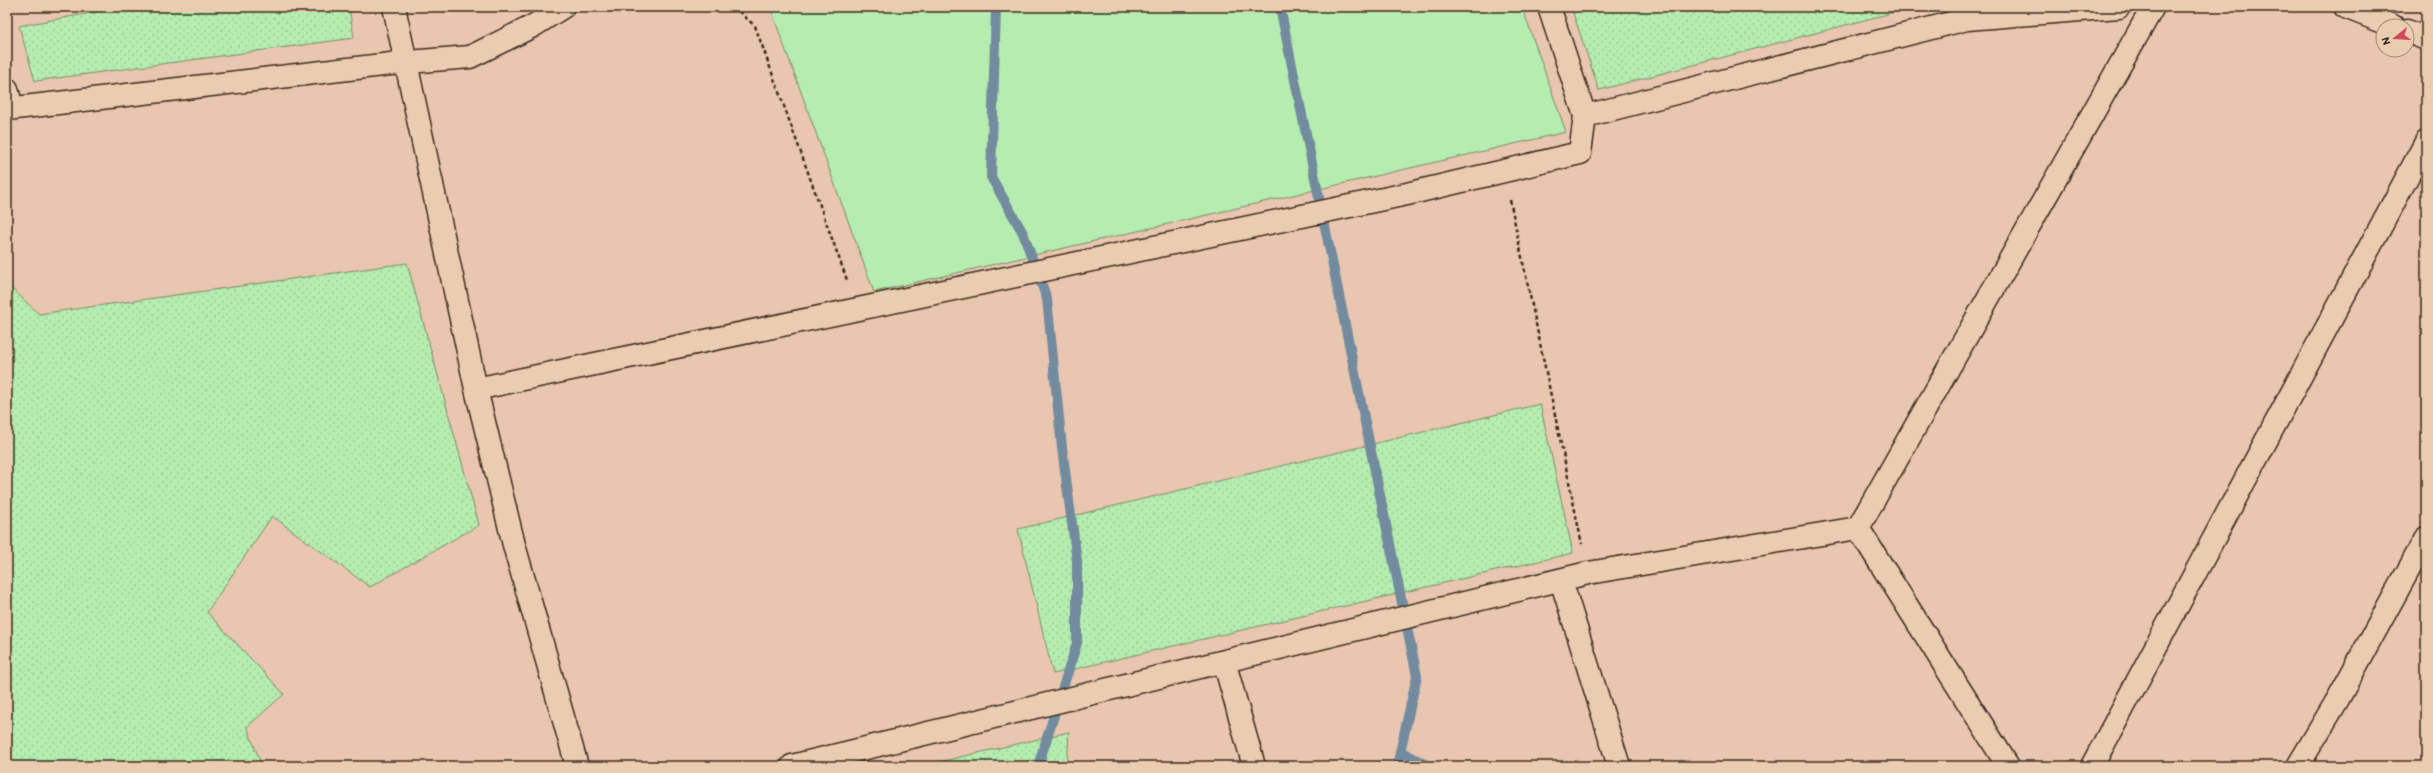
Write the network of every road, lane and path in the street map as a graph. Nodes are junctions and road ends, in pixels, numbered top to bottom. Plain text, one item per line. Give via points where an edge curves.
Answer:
1 (394, 7) edge
2 (563, 7) edge
3 (734, 7) edge
4 (1549, 7) edge
5 (2119, 7) edge
6 (2153, 7) edge
7 (2345, 7) edge
8 (2375, 19) edge
9 (2415, 34) edge
10 (2426, 39) edge
11 (408, 62) junction
12 (8, 102) edge
13 (1585, 116) junction
14 (2426, 142) edge
15 (1504, 171) junction
16 (858, 309) junction
17 (476, 389) junction
18 (1858, 528) junction
19 (2426, 538) edge
20 (1588, 574) junction
21 (1561, 580) junction
22 (1224, 661) junction
23 (577, 766) edge
24 (792, 766) edge
25 (1254, 766) edge
26 (1618, 766) edge
27 (2008, 766) edge
28 (2092, 766) edge
29 (2298, 766) edge

1 - 11 street
2 - 11 street via 533,26 470,57
3 - 16 path via 755,26
4 - 13 street
5 - 13 street via 1967,19
6 - 18 street
7 - 8 street
9 - 10 street
11 - 12 street
11 - 17 street
13 - 15 street via 1580,154
14 - 28 street
15 - 16 street via 1407,194
15 - 20 path
16 - 17 street
17 - 23 street via 514,545
18 - 20 street
18 - 27 street
19 - 29 street via 2338,699
20 - 21 street
21 - 22 street
21 - 26 street
22 - 24 street
22 - 25 street

